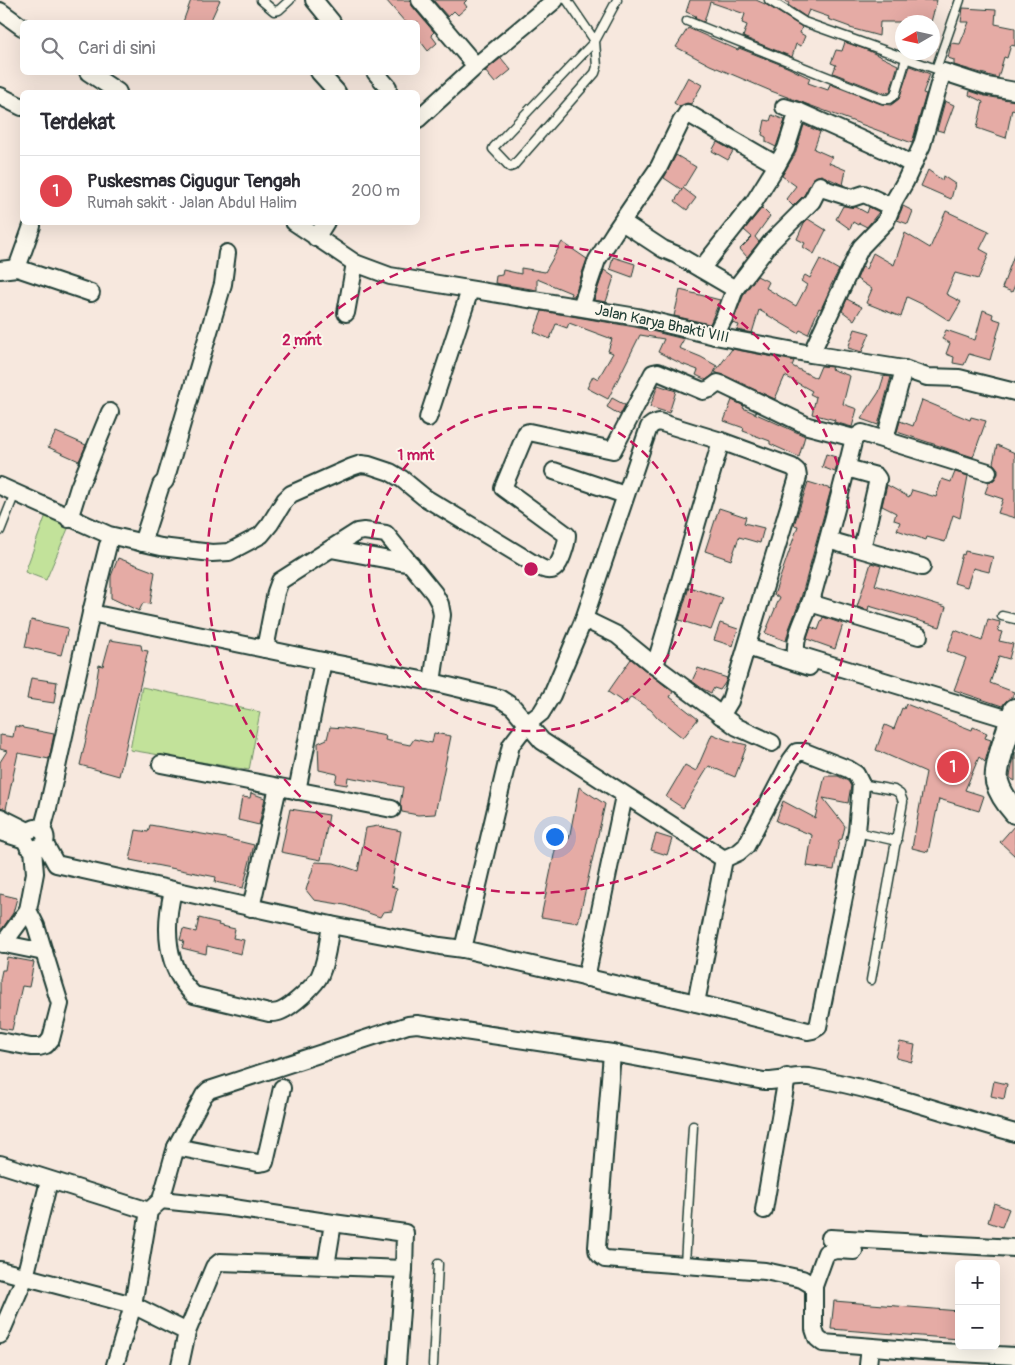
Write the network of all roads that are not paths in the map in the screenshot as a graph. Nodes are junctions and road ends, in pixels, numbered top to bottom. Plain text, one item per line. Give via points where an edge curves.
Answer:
1 (261, 0) edge
2 (290, 0) edge
3 (314, 0) edge
4 (420, 0) edge
5 (555, 0) edge
6 (568, 0) edge
7 (617, 0) edge
8 (769, 0) edge
9 (960, 0) edge
10 (0, 11) edge
11 (330, 20) edge
12 (687, 21) dead end
13 (20, 26) edge
14 (595, 41) junction
15 (895, 55) edge
16 (940, 58) edge
17 (906, 60) edge
18 (909, 60) edge
19 (939, 60) edge
20 (476, 66) junction
21 (92, 75) edge
22 (322, 75) edge
23 (378, 75) edge
24 (388, 87) dead end
25 (115, 90) edge
26 (334, 90) edge
27 (1015, 91) edge
28 (0, 96) edge
29 (20, 106) edge
30 (420, 117) edge
31 (777, 165) junction
32 (913, 165) junction
33 (892, 207) junction
34 (622, 222) junction
35 (298, 225) edge
36 (324, 225) edge
37 (32, 226) dead end
38 (316, 238) junction
39 (228, 253) dead end
40 (355, 263) junction
41 (17, 268) junction
42 (701, 269) junction
43 (0, 270) edge
44 (734, 289) junction
45 (470, 290) junction
46 (91, 293) dead end
47 (581, 307) junction
48 (346, 313) dead end
49 (715, 336) junction
50 (811, 354) junction
51 (904, 369) junction
52 (1015, 392) edge
53 (110, 412) dead end
54 (428, 418) dead end
55 (854, 438) junction
56 (885, 439) junction
57 (721, 441) junction
58 (847, 468) junction
59 (554, 471) dead end
60 (988, 472) dead end
61 (8, 490) edge
62 (625, 495) junction
63 (69, 519) junction
64 (0, 531) edge
65 (828, 540) junction
66 (142, 543) junction
67 (108, 545) dead end
68 (331, 549) junction
69 (862, 549) junction
70 (411, 564) junction
71 (922, 567) dead end
72 (810, 603) junction
73 (91, 613) junction
74 (1002, 616) dead end
75 (584, 619) junction
76 (1015, 619) edge
77 (919, 636) dead end
78 (747, 647) junction
79 (265, 649) junction
80 (323, 662) junction
81 (654, 666) junction
82 (432, 682) junction
83 (722, 716) junction
84 (1007, 718) edge
85 (527, 724) junction
86 (772, 743) dead end
87 (161, 764) dead end
88 (861, 784) junction
89 (278, 787) junction
90 (296, 791) junction
91 (624, 796) junction
92 (392, 810) dead end
93 (1015, 812) edge
94 (0, 817) edge
95 (0, 832) edge
96 (857, 832) junction
97 (35, 839) junction
98 (897, 841) junction
99 (724, 859) junction
100 (56, 864) junction
101 (35, 874) junction
102 (173, 891) junction
103 (251, 908) junction
104 (28, 910) junction
105 (332, 925) junction
106 (2, 943) edge
107 (463, 948) junction
108 (44, 952) junction
109 (586, 978) junction
110 (871, 980) dead end
111 (696, 1003) junction
112 (0, 1040) edge
113 (612, 1053) junction
114 (787, 1077) junction
115 (282, 1088) dead end
116 (693, 1126) dead end
117 (1015, 1133) edge
118 (176, 1147) junction
119 (0, 1164) edge
120 (49, 1181) junction
121 (155, 1206) junction
122 (764, 1210) dead end
123 (333, 1223) junction
124 (830, 1238) dead end
125 (1015, 1248) edge
126 (854, 1251) dead end
127 (438, 1264) dead end
128 (684, 1264) junction
129 (326, 1266) junction
130 (404, 1269) junction
131 (0, 1270) edge
132 (25, 1276) junction
133 (814, 1286) junction
134 (133, 1305) junction
135 (187, 1332) junction
136 (0, 1335) edge
137 (870, 1347) junction
138 (1015, 1356) edge
139 (115, 1365) edge
140 (180, 1365) edge
141 (397, 1365) edge
142 (433, 1365) edge
143 (868, 1365) edge

1 - 2 lane via 274,11
3 - 11 street
4 - 20 street
5 - 20 street
6 - 14 lane
7 - 14 lane
8 - 15 lane via 804,22
9 - 16 lane
10 - 13 street
12 - 17 lane via 883,99 894,95
14 - 14 lane via 494,146 493,149 510,167 595,73
18 - 19 lane via 936,69
20 - 30 street
21 - 25 street
22 - 26 street
23 - 24 street
27 - 32 street via 944,72
28 - 29 street
31 - 32 street via 786,149 791,109
31 - 34 street via 687,113 659,168
31 - 42 street via 754,202
32 - 33 street
33 - 44 street via 864,194 852,198 820,185 812,201 771,242
33 - 50 street via 886,221 861,247
34 - 42 street
34 - 47 street via 598,260
35 - 38 street, Jalan Karya Bhakti VIII
36 - 38 street
37 - 41 street
38 - 40 street, Jalan Karya Bhakti VIII
39 - 66 street via 223,284 165,481
40 - 45 street, Jalan Karya Bhakti VIII via 390,276
40 - 48 street
41 - 43 street
41 - 46 street
42 - 44 street
44 - 49 street
45 - 47 street, Jalan Karya Bhakti VIII
45 - 54 street
47 - 49 street, Jalan Karya Bhakti VIII
49 - 50 street, Jalan Karya Bhakti VIII
50 - 51 street, Jalan Karya Bhakti VIII
51 - 52 street, Jalan Karya Bhakti VIII via 927,377 959,378
51 - 56 street
53 - 63 street via 78,487
55 - 56 street via 862,433
55 - 58 street
55 - 66 street via 808,426 718,383 703,391 654,372 613,450 526,433 503,488 567,535 555,569 545,570 536,565 424,497 390,472 361,464 291,494 261,535 229,552 212,553
56 - 60 street
57 - 62 street via 659,422 653,424
57 - 78 street via 792,467 798,477
57 - 81 street
58 - 65 street
58 - 69 street via 878,479
59 - 62 street
61 - 63 street
61 - 64 lane
62 - 75 street
63 - 66 street via 109,536
65 - 69 street
65 - 72 street
67 - 73 street
68 - 70 street
68 - 70 street via 357,532 386,534
68 - 79 street via 280,581
69 - 71 street
70 - 82 street via 440,604 442,615
72 - 77 street
72 - 84 street via 797,642 798,654
73 - 79 street
73 - 97 street via 48,808
74 - 76 lane
75 - 81 street via 617,635
75 - 85 street via 552,695 540,713
78 - 83 street via 730,702
78 - 84 street
79 - 80 street
80 - 82 street
80 - 90 street
81 - 83 street
82 - 85 street via 499,698 513,707
83 - 86 street via 737,727
84 - 93 street via 996,770 1001,792
85 - 91 street via 542,741
85 - 107 street via 511,745
87 - 89 street
88 - 96 street
88 - 98 lane via 900,794 903,802
88 - 99 street via 856,774 848,769 805,752 796,752 746,846
89 - 90 street
89 - 103 street
90 - 92 street
91 - 99 street
91 - 109 street
94 - 97 street
95 - 97 street
96 - 98 lane
96 - 111 street via 818,1027 808,1031
97 - 100 street
97 - 101 street
98 - 110 lane
99 - 111 street
100 - 101 street via 42,866
100 - 102 street
101 - 104 street
102 - 103 street
102 - 105 street via 167,920 168,946 186,988 194,995 269,1013 288,1007 315,982 323,965
103 - 105 street
104 - 106 street
104 - 108 street
105 - 107 street
106 - 108 street
107 - 109 street
108 - 112 street via 60,1004 51,1039 39,1047
109 - 111 street
113 - 114 street via 764,1081
113 - 118 street via 408,1025 209,1090
113 - 128 street via 597,1252 604,1259
114 - 117 street via 807,1077 858,1088
114 - 122 street
115 - 118 street via 265,1162
116 - 128 lane
118 - 121 street
119 - 120 street
120 - 121 street
120 - 132 street
121 - 123 street via 227,1207
121 - 134 street
123 - 129 street
123 - 130 street via 405,1233
124 - 125 street
126 - 133 street via 826,1253
127 - 142 lane
128 - 133 street via 766,1270 802,1279
129 - 130 street
129 - 135 street via 220,1262 214,1267
130 - 141 street
131 - 132 street
132 - 134 street
132 - 136 street
133 - 137 street via 816,1338 823,1343
134 - 135 street
134 - 139 street
135 - 140 street
137 - 138 street
137 - 143 street

